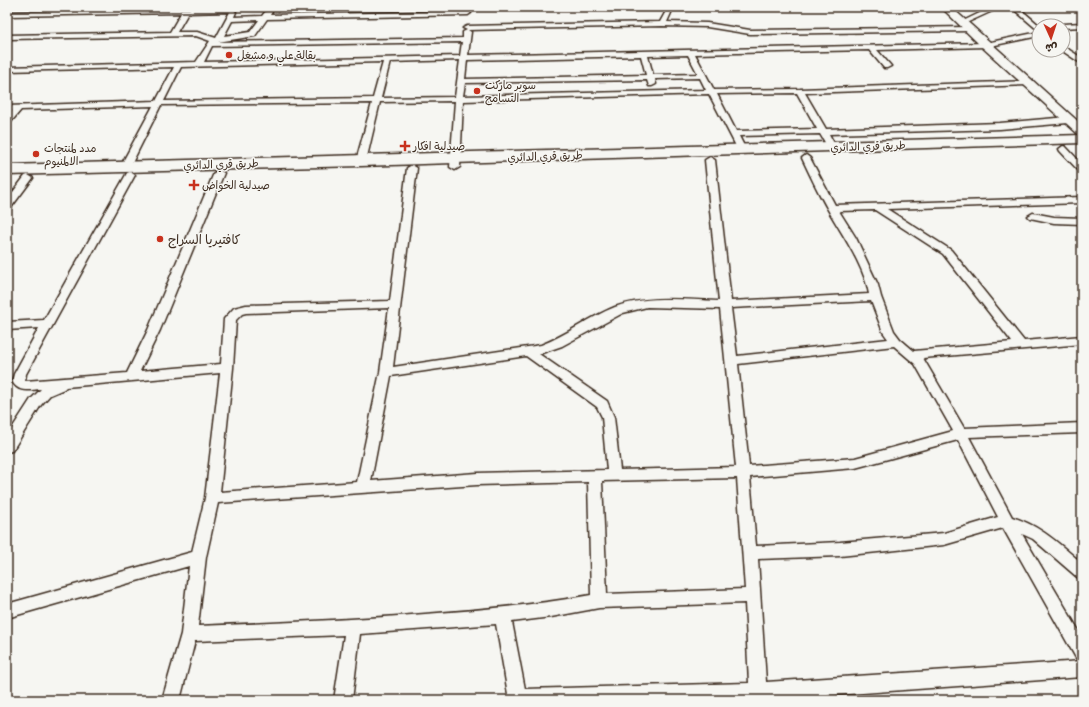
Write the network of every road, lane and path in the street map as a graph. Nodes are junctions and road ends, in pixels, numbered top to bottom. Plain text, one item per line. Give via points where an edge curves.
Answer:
1 (272, 7) edge
2 (667, 7) edge
3 (737, 7) edge
4 (752, 7) edge
5 (946, 7) edge
6 (998, 7) edge
7 (1014, 7) edge
8 (202, 8) edge
9 (186, 10) junction
10 (468, 10) edge
11 (7, 14) edge
12 (265, 18) junction
13 (229, 19) junction
14 (1031, 22) edge
15 (662, 24) junction
16 (1082, 25) edge
17 (966, 26) junction
18 (1071, 26) edge
19 (467, 28) junction
20 (172, 35) junction
21 (1031, 36) edge
22 (7, 37) edge
23 (466, 40) junction
24 (215, 41) junction
25 (764, 42) junction
26 (986, 45) junction
27 (871, 48) junction
28 (690, 53) junction
29 (644, 54) junction
30 (1071, 54) edge
31 (463, 58) junction
32 (387, 60) junction
33 (1082, 62) edge
34 (179, 64) junction
35 (199, 64) junction
36 (887, 66) dead end
37 (7, 69) edge
38 (704, 76) junction
39 (649, 77) junction
40 (537, 78) junction
41 (461, 81) junction
42 (1028, 83) junction
43 (800, 90) junction
44 (711, 92) junction
45 (655, 93) junction
46 (377, 99) junction
47 (459, 99) junction
48 (160, 103) junction
49 (7, 108) edge
50 (18, 108) junction
51 (1068, 120) junction
52 (7, 121) edge
53 (822, 131) junction
54 (1082, 131) edge
55 (734, 134) junction
56 (1082, 139) edge
57 (832, 147) junction
58 (1063, 149) junction
59 (1082, 149) edge
60 (742, 150) junction
61 (806, 158) junction
62 (710, 160) junction
63 (362, 161) junction
64 (456, 162) junction
65 (412, 168) junction
66 (1082, 169) edge
67 (7, 170) edge
68 (127, 171) junction
69 (219, 173) junction
70 (28, 178) junction
71 (7, 179) edge
72 (1082, 200) edge
73 (7, 207) edge
74 (832, 208) junction
75 (879, 208) junction
76 (1032, 216) dead end
77 (1082, 221) edge
78 (875, 297) junction
79 (395, 304) junction
80 (725, 305) junction
81 (49, 324) junction
82 (7, 326) edge
83 (1082, 340) edge
84 (896, 342) junction
85 (1021, 345) junction
86 (527, 351) junction
87 (913, 355) junction
88 (731, 361) junction
89 (227, 368) junction
90 (386, 372) junction
91 (131, 377) junction
92 (66, 383) junction
93 (1082, 429) edge
94 (962, 434) junction
95 (7, 447) edge
96 (743, 472) junction
97 (614, 475) junction
98 (595, 476) junction
99 (363, 487) junction
100 (212, 498) junction
101 (1007, 521) junction
102 (749, 553) junction
103 (198, 557) junction
104 (1082, 572) edge
105 (753, 596) junction
106 (599, 601) junction
107 (7, 610) edge
108 (502, 616) junction
109 (353, 627) junction
110 (189, 634) junction
111 (1082, 652) edge
112 (1082, 670) edge
113 (758, 695) edge
114 (518, 699) edge
115 (171, 700) edge
116 (343, 700) edge

1 - 12 street
2 - 15 street via 668,13
3 - 4 street
5 - 17 main road
6 - 17 street
7 - 14 street
8 - 9 street
8 - 13 street via 232,10
9 - 11 street
9 - 20 street
10 - 12 street
10 - 19 street
12 - 13 street
12 - 24 street via 252,34
13 - 24 street
15 - 19 street
15 - 25 street via 707,25 737,31
16 - 18 street
17 - 25 street
17 - 26 main road
19 - 23 street
20 - 22 street
20 - 24 street via 199,35
21 - 26 street
23 - 24 street
23 - 31 street
24 - 35 street
25 - 27 street
25 - 28 street
26 - 27 street
26 - 42 main road
27 - 36 street
28 - 29 street
28 - 38 street
29 - 39 street
29 - 40 street
30 - 33 street
31 - 32 street
31 - 40 street
31 - 41 street
32 - 35 street
32 - 46 street
34 - 35 street
34 - 37 street
34 - 48 street
38 - 39 street
38 - 44 street
39 - 40 street
39 - 45 street
40 - 41 street
40 - 45 street
40 - 47 street
41 - 47 street
42 - 43 street
42 - 51 main road
43 - 44 street
43 - 53 street
44 - 45 street
44 - 55 street
46 - 47 street
46 - 48 street
46 - 63 street
47 - 64 street
48 - 50 street
48 - 68 street
49 - 50 street
50 - 52 street
51 - 53 street via 1000,126
51 - 54 main road
53 - 55 street
53 - 57 street
55 - 60 street
56 - 57 highway, طريق قري الدائري
57 - 60 highway, طريق قري الدائري
58 - 59 highway, طريق قري الدائري
58 - 61 highway, طريق قري الدائري
58 - 66 street
60 - 64 highway, طريق قري الدائري
61 - 62 highway, طريق قري الدائري
61 - 74 street
62 - 64 highway, طريق قري الدائري
62 - 80 street
63 - 64 highway, طريق قري الدائري
63 - 68 highway, طريق قري الدائري
64 - 65 highway, طريق قري الدائري
65 - 69 highway, طريق قري الدائري
65 - 79 street
67 - 68 highway, طريق قري الدائري
68 - 69 highway, طريق قري الدائري
68 - 70 highway, طريق قري الدائري
68 - 81 street
69 - 91 street via 154,330
70 - 71 highway, طريق قري الدائري
70 - 73 street
72 - 75 street
74 - 75 street
74 - 78 street via 852,238 873,285
75 - 85 street via 947,252
76 - 77 street
78 - 80 street
78 - 84 street via 889,332
79 - 89 street via 238,311 230,319
79 - 90 street
80 - 86 street via 647,302 634,305 619,310 558,343
80 - 88 street
81 - 82 street
81 - 92 street via 18,381 20,385 27,386
83 - 85 street
84 - 87 street
84 - 88 street
85 - 87 street
86 - 90 street
86 - 97 street via 602,404 608,417
87 - 94 street
88 - 96 street
89 - 91 street
89 - 100 street
90 - 99 street
91 - 92 street
92 - 95 street via 46,392 36,402
93 - 94 street via 985,431
94 - 96 street via 854,463
94 - 101 street
96 - 97 street
96 - 102 street
97 - 98 street
98 - 99 street via 477,479
98 - 106 street
99 - 100 street
100 - 103 street
101 - 102 street via 944,539 840,549
101 - 104 street via 1038,535
101 - 111 street
102 - 105 street
103 - 107 street
103 - 110 street
105 - 106 street
105 - 113 street
106 - 108 street
108 - 109 street
108 - 114 street
109 - 110 street
109 - 116 street
110 - 115 street
112 - 113 street
113 - 114 street

